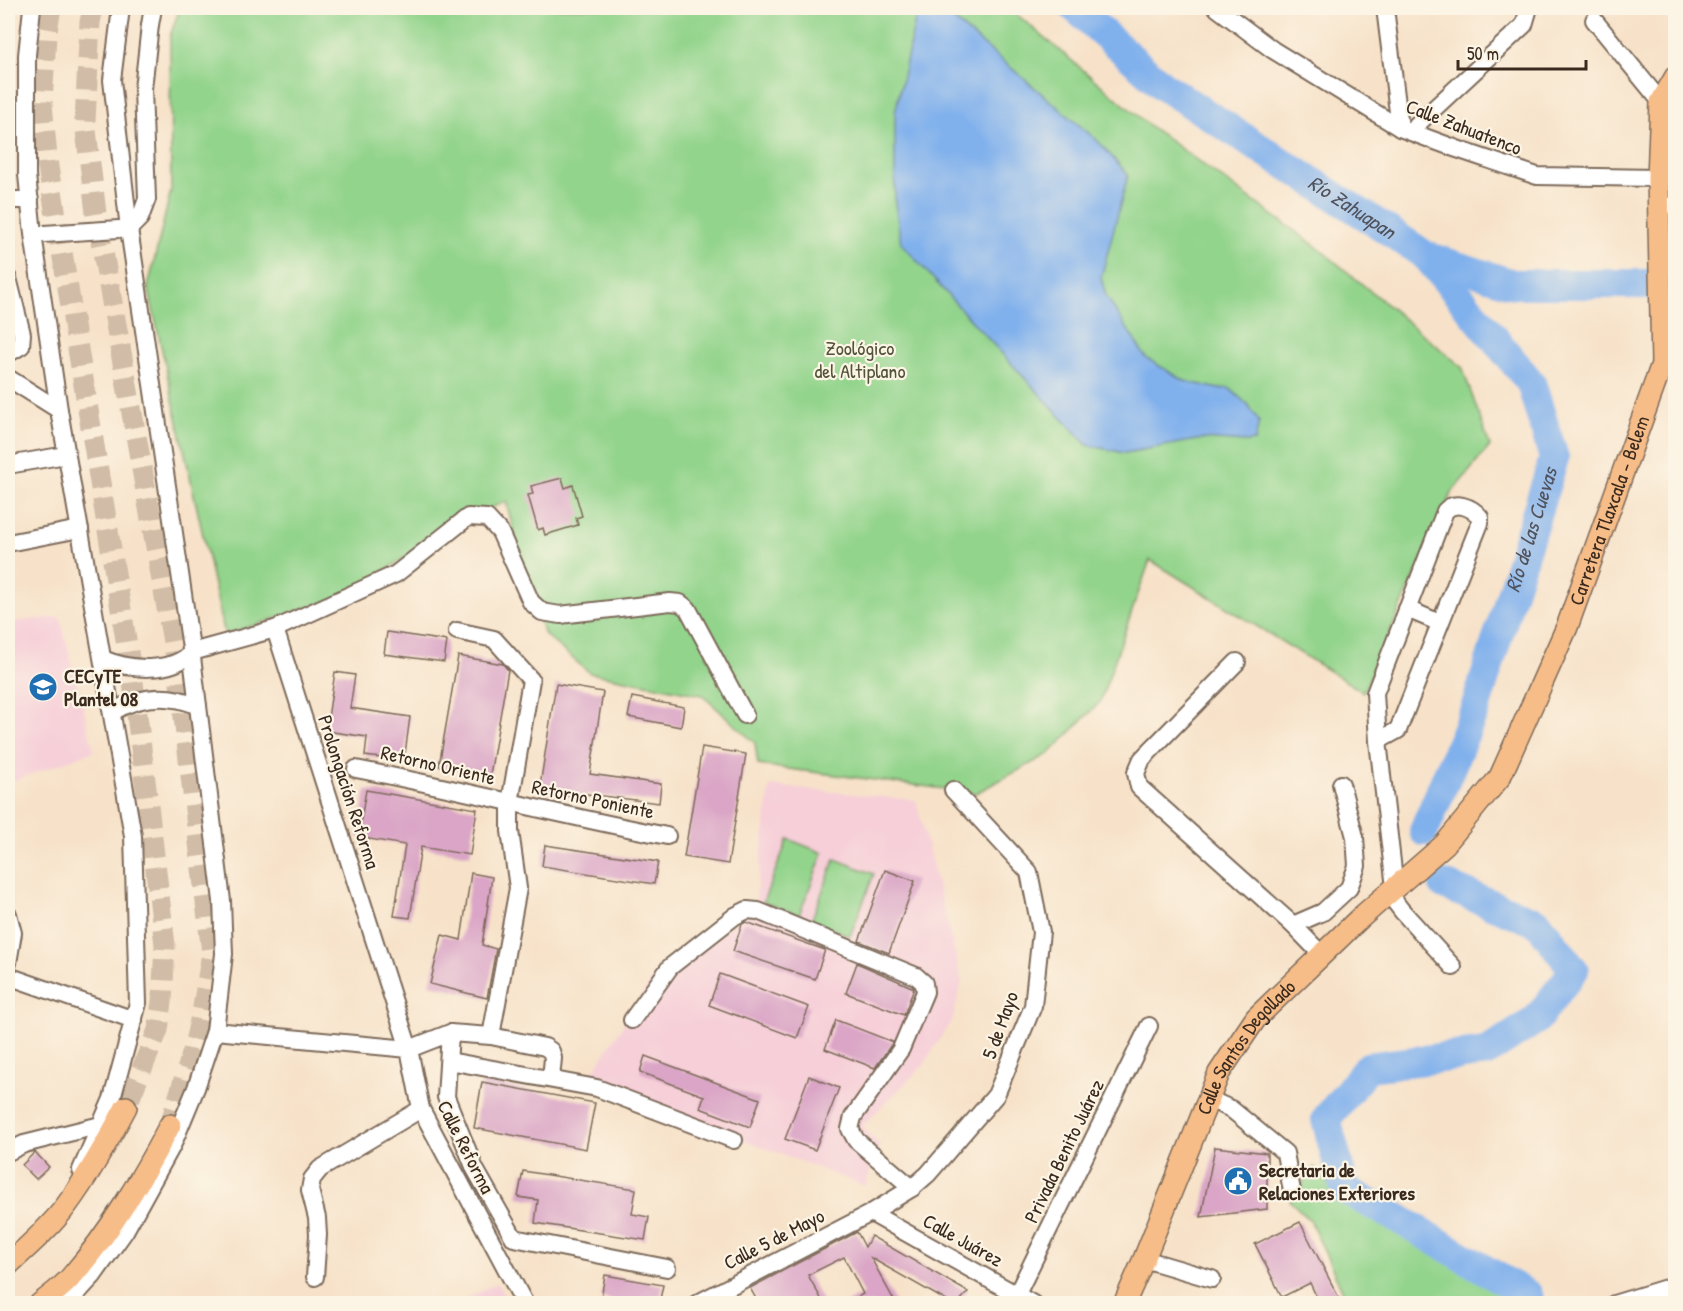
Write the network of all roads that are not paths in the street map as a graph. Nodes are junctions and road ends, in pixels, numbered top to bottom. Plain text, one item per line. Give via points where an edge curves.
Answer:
1 (32, 8) edge
2 (121, 8) edge
3 (153, 8) edge
4 (1217, 8) edge
5 (1385, 8) edge
6 (1529, 8) edge
7 (1594, 20) dead end
8 (1676, 76) edge
9 (1661, 102) junction
10 (1405, 130) junction
11 (1658, 178) junction
12 (8, 200) edge
13 (30, 200) junction
14 (1664, 210) edge
15 (124, 229) junction
16 (38, 234) junction
17 (8, 278) edge
18 (8, 350) edge
19 (1666, 360) edge
20 (8, 378) edge
21 (59, 410) junction
22 (66, 455) junction
23 (8, 465) edge
24 (80, 529) junction
25 (8, 543) edge
26 (1407, 609) junction
27 (1440, 623) junction
28 (275, 629) junction
29 (457, 631) dead end
30 (192, 652) junction
31 (104, 659) junction
32 (1237, 662) dead end
33 (198, 706) junction
34 (112, 712) junction
35 (746, 715) dead end
36 (1378, 741) junction
37 (356, 769) dead end
38 (1341, 784) dead end
39 (953, 790) dead end
40 (510, 803) junction
41 (667, 836) dead end
42 (1446, 844) joint
43 (1392, 891) junction
44 (8, 914) edge
45 (1293, 925) junction
46 (1322, 955) junction
47 (8, 963) edge
48 (1453, 968) dead end
49 (8, 976) edge
50 (134, 1020) junction
51 (632, 1020) dead end
52 (1149, 1026) dead end
53 (215, 1030) junction
54 (450, 1033) junction
55 (491, 1036) junction
56 (409, 1049) junction
57 (449, 1061) junction
58 (551, 1079) junction
59 (1209, 1099) junction
60 (126, 1107) tunnel mouth
61 (421, 1109) junction
62 (170, 1125) tunnel mouth
63 (108, 1127) junction
64 (734, 1140) dead end
65 (8, 1152) edge
66 (912, 1188) junction
67 (1292, 1191) dead end
68 (871, 1213) junction
69 (1144, 1259) junction
70 (8, 1264) edge
71 (667, 1268) dead end
72 (315, 1277) dead end
73 (1212, 1279) dead end
74 (1676, 1285) edge
75 (1017, 1294) junction
76 (1645, 1299) edge
77 (40, 1304) edge
78 (67, 1304) edge
79 (525, 1304) edge
80 (696, 1304) edge
81 (1033, 1304) edge
82 (1124, 1304) edge
83 (1614, 1304) edge

1 - 13 street via 27,55
2 - 15 street via 112,81
3 - 15 street via 143,89 147,199 140,218
4 - 10 street, Calle Zahuatenco via 1273,50
5 - 10 street
6 - 10 street via 1524,25
7 - 9 street
8 - 9 main road, Carretera Tlaxcala - Belem
9 - 11 main road, Carretera Tlaxcala - Belem
10 - 11 street, Calle Zahuatenco via 1537,176
11 - 14 main road, Carretera Tlaxcala - Belem
12 - 13 street
13 - 16 street
14 - 19 main road, Carretera Tlaxcala - Belem
15 - 16 street, bridge
15 - 30 street
16 - 21 street
17 - 18 street via 22,334 21,346
19 - 42 main road, Carretera Tlaxcala - Belem via 1567,627 1510,756 1500,777
20 - 21 street
21 - 22 street
22 - 23 street
22 - 24 street
24 - 25 street
24 - 31 street
26 - 27 street
26 - 27 street via 1445,511 1457,504 1476,512 1480,523
26 - 36 street via 1375,693
27 - 36 street via 1398,729
28 - 30 street
28 - 35 street via 396,574 468,517 487,518 500,532 531,602 542,612 560,615 670,602 688,609
28 - 56 street, Prolongación Reforma
29 - 40 street via 494,639 531,680
30 - 31 street via 185,659 154,668 118,665
30 - 33 street
31 - 34 street
32 - 45 street via 1142,759 1136,773 1139,787
33 - 34 street via 177,698 150,698
33 - 53 street via 222,901 224,954
34 - 50 street via 133,836 138,990
36 - 43 street
37 - 40 street, Retorno Oriente
38 - 45 street via 1355,837 1357,866 1349,888 1323,912
39 - 66 street, 5 de Mayo via 1029,872 1040,943 1033,1006 996,1095
40 - 41 street, Retorno Poniente
40 - 55 street via 518,888
42 - 43 main road, Calle Santos Degollado
43 - 46 main road, Calle Santos Degollado
43 - 48 street via 1402,911
44 - 47 street via 13,933
45 - 46 street
46 - 59 main road, Calle Santos Degollado via 1256,1018 1219,1073
49 - 50 street
50 - 63 street
51 - 66 street via 670,967 747,910 758,910 916,975 924,983 925,992 902,1049 853,1117 850,1129 856,1140
52 - 75 street, Privada Benito Juárez
53 - 56 street
53 - 78 street via 172,1146 125,1231
54 - 55 street
54 - 56 street
54 - 57 street, Calle Reforma
55 - 58 street via 551,1051
56 - 61 street, Calle Reforma
57 - 58 street
57 - 71 street, Calle Reforma via 446,1097 475,1169 514,1238
58 - 64 street via 597,1088
59 - 67 street via 1231,1109 1285,1153
59 - 69 main road, Calle Santos Degollado
60 - 63 main road
61 - 72 street via 320,1169 312,1179 310,1190 318,1234
61 - 79 street, Calle Reforma
62 - 77 main road via 119,1214 71,1278
63 - 65 street via 24,1144
63 - 70 main road via 93,1167 65,1207
66 - 68 street, 5 de Mayo
68 - 75 street, Calle Juárez
68 - 80 street, Calle 5 de Mayo
69 - 73 street
69 - 82 main road, Calle Santos Degollado
74 - 76 street
75 - 81 street, Calle Juárez
76 - 83 street

